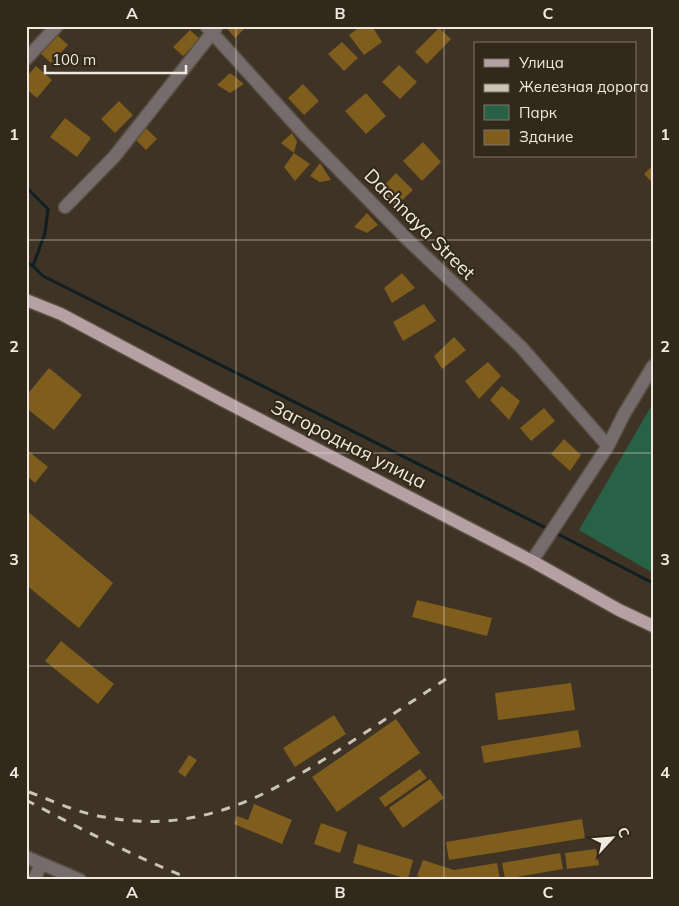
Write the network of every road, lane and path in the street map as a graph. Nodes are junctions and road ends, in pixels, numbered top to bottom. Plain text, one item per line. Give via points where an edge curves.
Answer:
1 (57, 26) edge
2 (212, 29) edge
3 (26, 58) edge
4 (65, 207) dead end
5 (26, 300) edge
6 (653, 366) edge
7 (608, 446) junction
8 (532, 561) junction
9 (653, 626) edge
10 (26, 857) edge
11 (41, 864) junction
12 (34, 880) edge
13 (80, 880) edge

1 - 3 street
2 - 4 street via 114,157
2 - 7 street, Dachnaya Street via 303,133 520,347
5 - 8 main road, Загородная улица via 60,314
6 - 7 street
7 - 8 street
8 - 9 main road, Загородная улица
10 - 11 street
11 - 12 street
11 - 13 street

